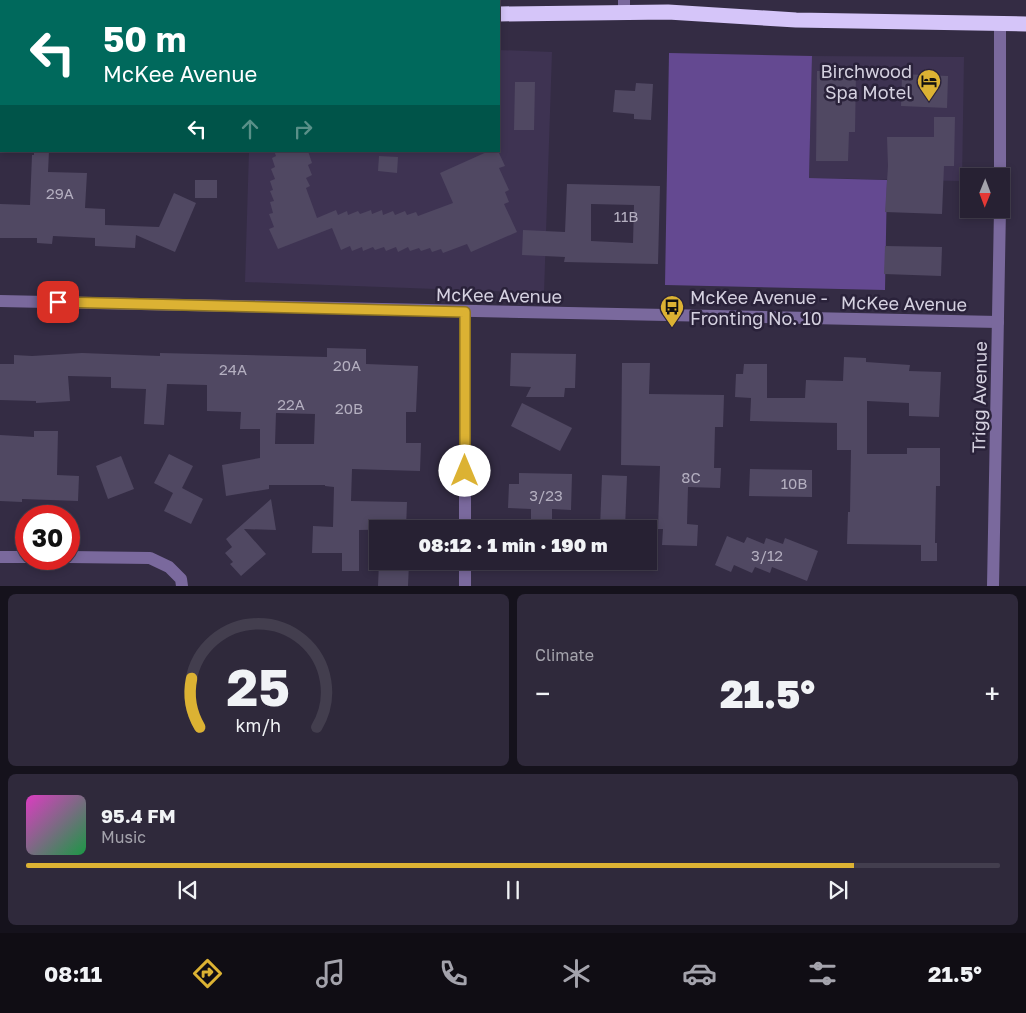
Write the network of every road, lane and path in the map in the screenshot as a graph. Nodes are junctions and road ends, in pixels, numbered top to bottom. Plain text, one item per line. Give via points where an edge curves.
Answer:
1 (624, 6) edge
2 (500, 14) edge
3 (1000, 24) junction
4 (1026, 24) edge
5 (1000, 168) edge
6 (1000, 218) edge
7 (0, 301) edge
8 (465, 312) junction
9 (998, 322) junction
10 (465, 520) edge
11 (0, 557) edge
12 (15, 557) edge
13 (80, 557) edge
14 (465, 570) edge
15 (182, 586) edge
16 (465, 586) edge
17 (993, 586) edge

1 - 2 highway via 543,15
1 - 3 highway via 796,20
3 - 4 highway
3 - 5 street
6 - 9 street, Trigg Avenue
7 - 8 street, McKee Avenue
8 - 9 street, McKee Avenue
8 - 10 street
9 - 17 street, Trigg Avenue
11 - 12 street
13 - 15 street via 150,558 169,567
14 - 16 street

